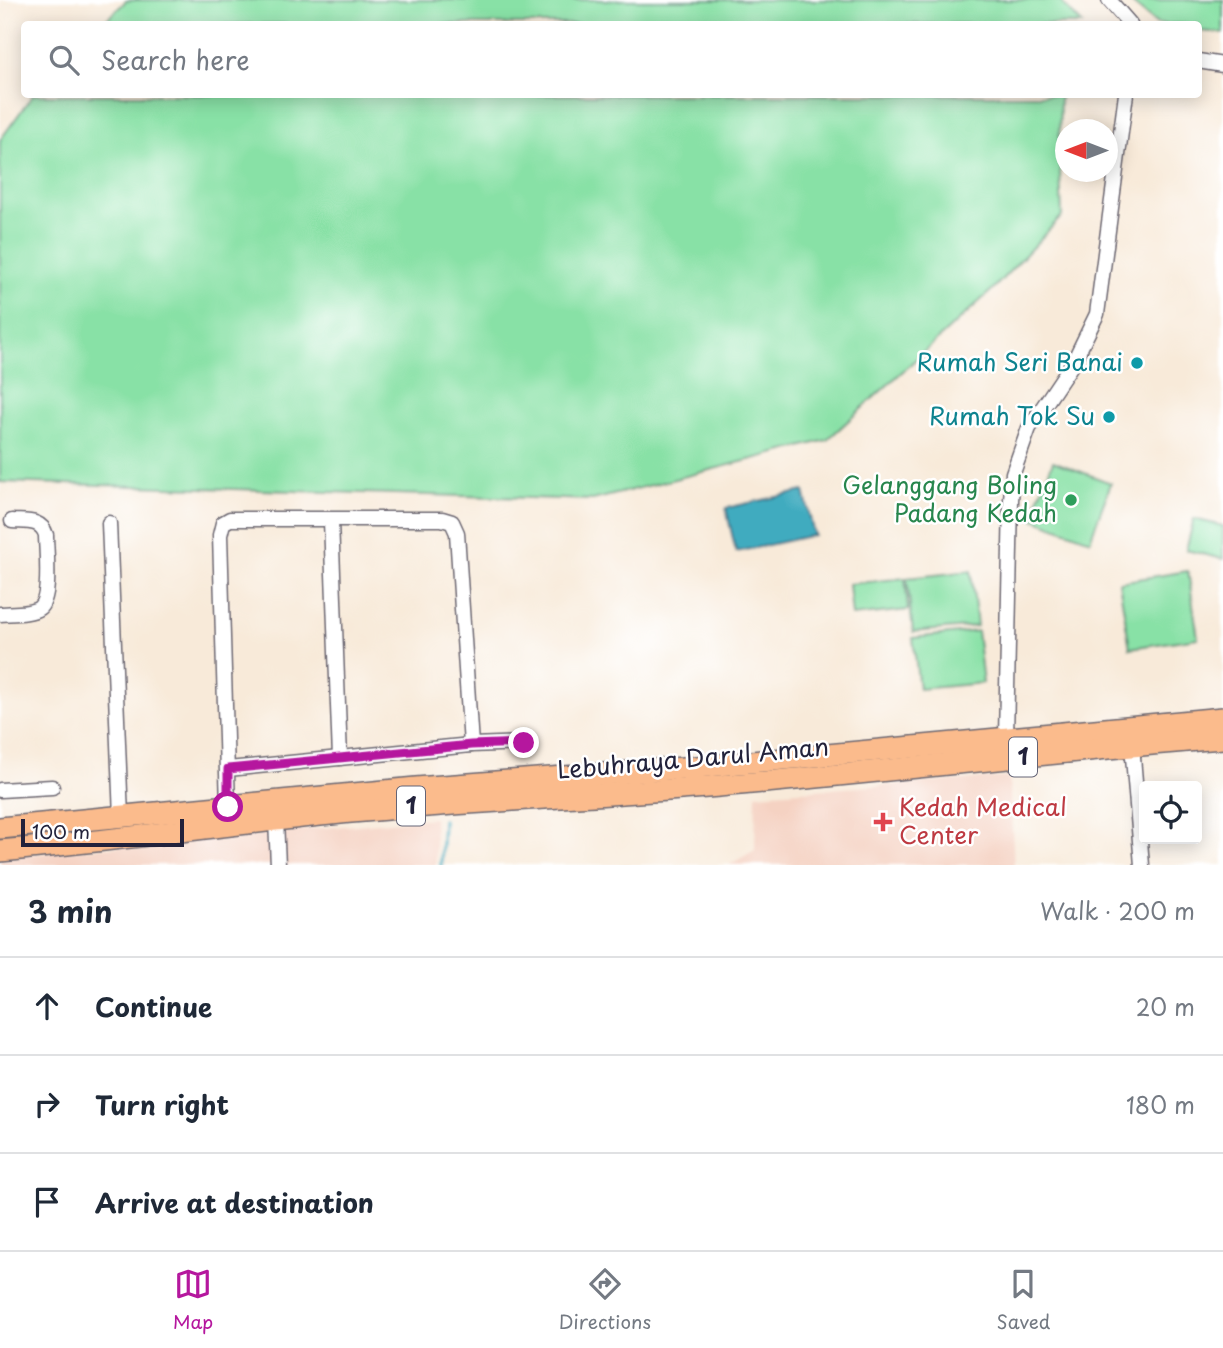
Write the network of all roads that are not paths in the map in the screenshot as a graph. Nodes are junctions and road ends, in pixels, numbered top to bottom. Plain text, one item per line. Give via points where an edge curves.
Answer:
1 (1109, 0) edge
2 (1127, 21) edge
3 (1202, 62) edge
4 (1223, 65) edge
5 (1125, 98) edge
6 (331, 521) junction
7 (12, 522) dead end
8 (109, 523) dead end
9 (0, 614) edge
10 (1223, 718) edge
11 (1006, 737) junction
12 (1223, 738) edge
13 (524, 743) dead end
14 (471, 745) junction
15 (1132, 745) junction
16 (340, 758) junction
17 (228, 769) junction
18 (688, 770) junction
19 (719, 786) junction
20 (52, 787) dead end
21 (0, 790) edge
22 (656, 790) junction
23 (228, 807) junction
24 (121, 817) junction
25 (276, 820) junction
26 (0, 828) edge
27 (0, 851) edge
28 (278, 865) edge
29 (1142, 865) edge

1 - 2 street
3 - 4 street
5 - 11 street via 1097,314 1074,361 1029,428 1013,473
6 - 14 street via 447,520 454,526
6 - 16 street
6 - 17 street via 230,519 223,523
7 - 9 street via 36,522 44,529 47,594 34,610
8 - 24 street
10 - 11 highway, Lebuhraya Darul Aman / 1
11 - 18 highway, Lebuhraya Darul Aman / 1
12 - 15 highway, Lebuhraya Darul Aman / 1
13 - 14 street
14 - 16 street
15 - 19 highway, Lebuhraya Darul Aman / 1
15 - 29 street
16 - 17 street
17 - 23 street
18 - 19 highway
18 - 22 highway
18 - 23 highway, Lebuhraya Darul Aman / 1
19 - 22 highway, Lebuhraya Darul Aman / 1
20 - 21 street
22 - 25 highway, Lebuhraya Darul Aman / 1
23 - 24 highway, Lebuhraya Darul Aman / 1
24 - 26 highway, Lebuhraya Darul Aman / 1
25 - 27 highway, Lebuhraya Darul Aman / 1
25 - 28 street

